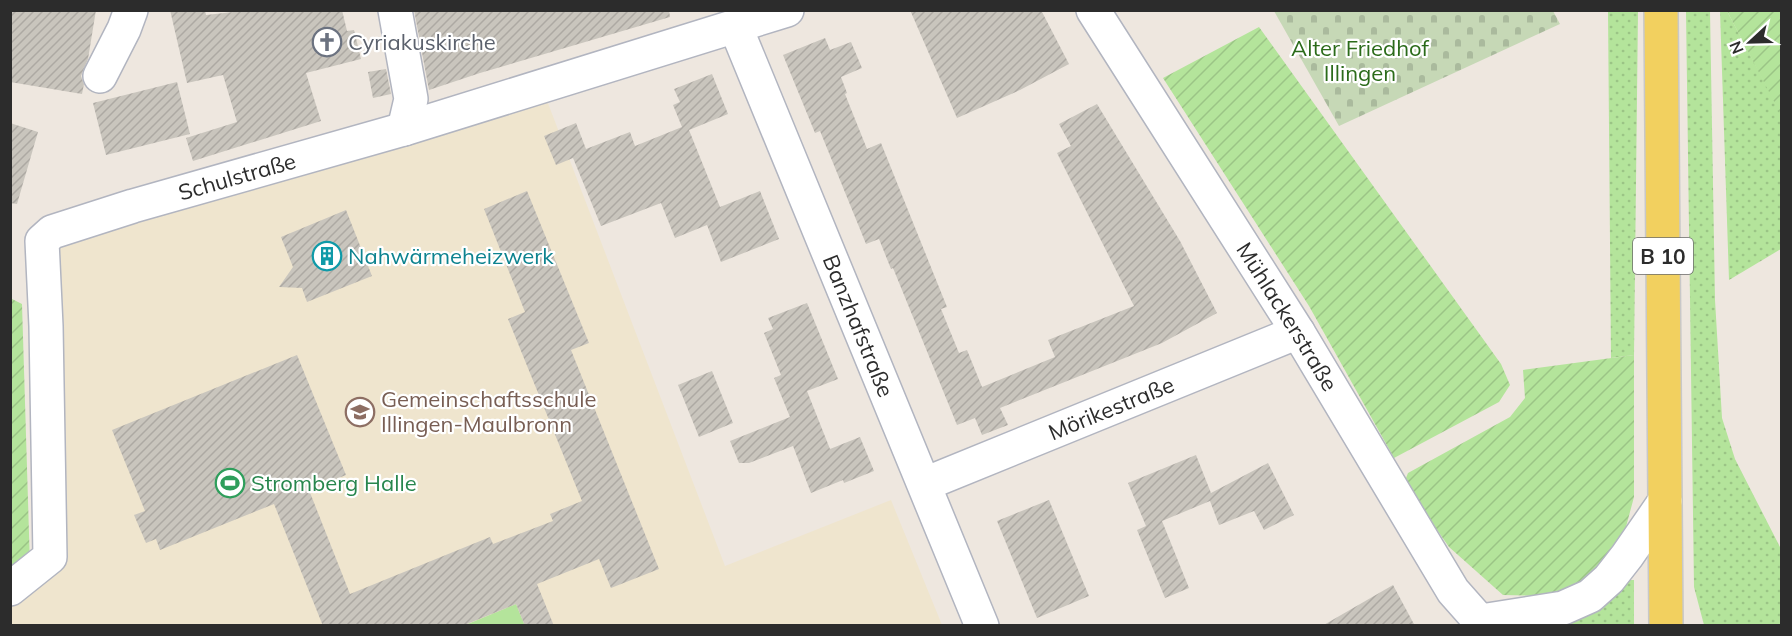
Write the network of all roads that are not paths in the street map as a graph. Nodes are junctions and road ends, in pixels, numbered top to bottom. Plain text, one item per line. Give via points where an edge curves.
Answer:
1 (131, 10) edge
2 (395, 10) edge
3 (787, 10) edge
4 (1093, 10) edge
5 (1661, 10) edge
6 (736, 28) junction
7 (100, 75) dead end
8 (404, 129) junction
9 (1298, 332) junction
10 (925, 484) junction
11 (1665, 501) junction
12 (1665, 589) junction
13 (10, 590) edge
14 (1485, 624) edge
15 (982, 626) edge
16 (1666, 626) edge
17 (1685, 626) edge

1 - 7 street
2 - 8 street via 411,99
3 - 6 street, Schulstraße
4 - 9 street, Mühlackerstraße
5 - 11 main road, B 10
6 - 8 street, Schulstraße
6 - 10 street, Banzhafstraße
8 - 13 street, Schulstraße via 133,206 52,232 42,242 50,556
9 - 10 street, Mörikestraße
9 - 14 street, Mühlackerstraße via 1454,591
10 - 15 street, Banzhafstraße
11 - 12 main road, B 10
11 - 14 street via 1609,579 1590,596 1563,608
12 - 16 main road, B 10
12 - 17 main road

